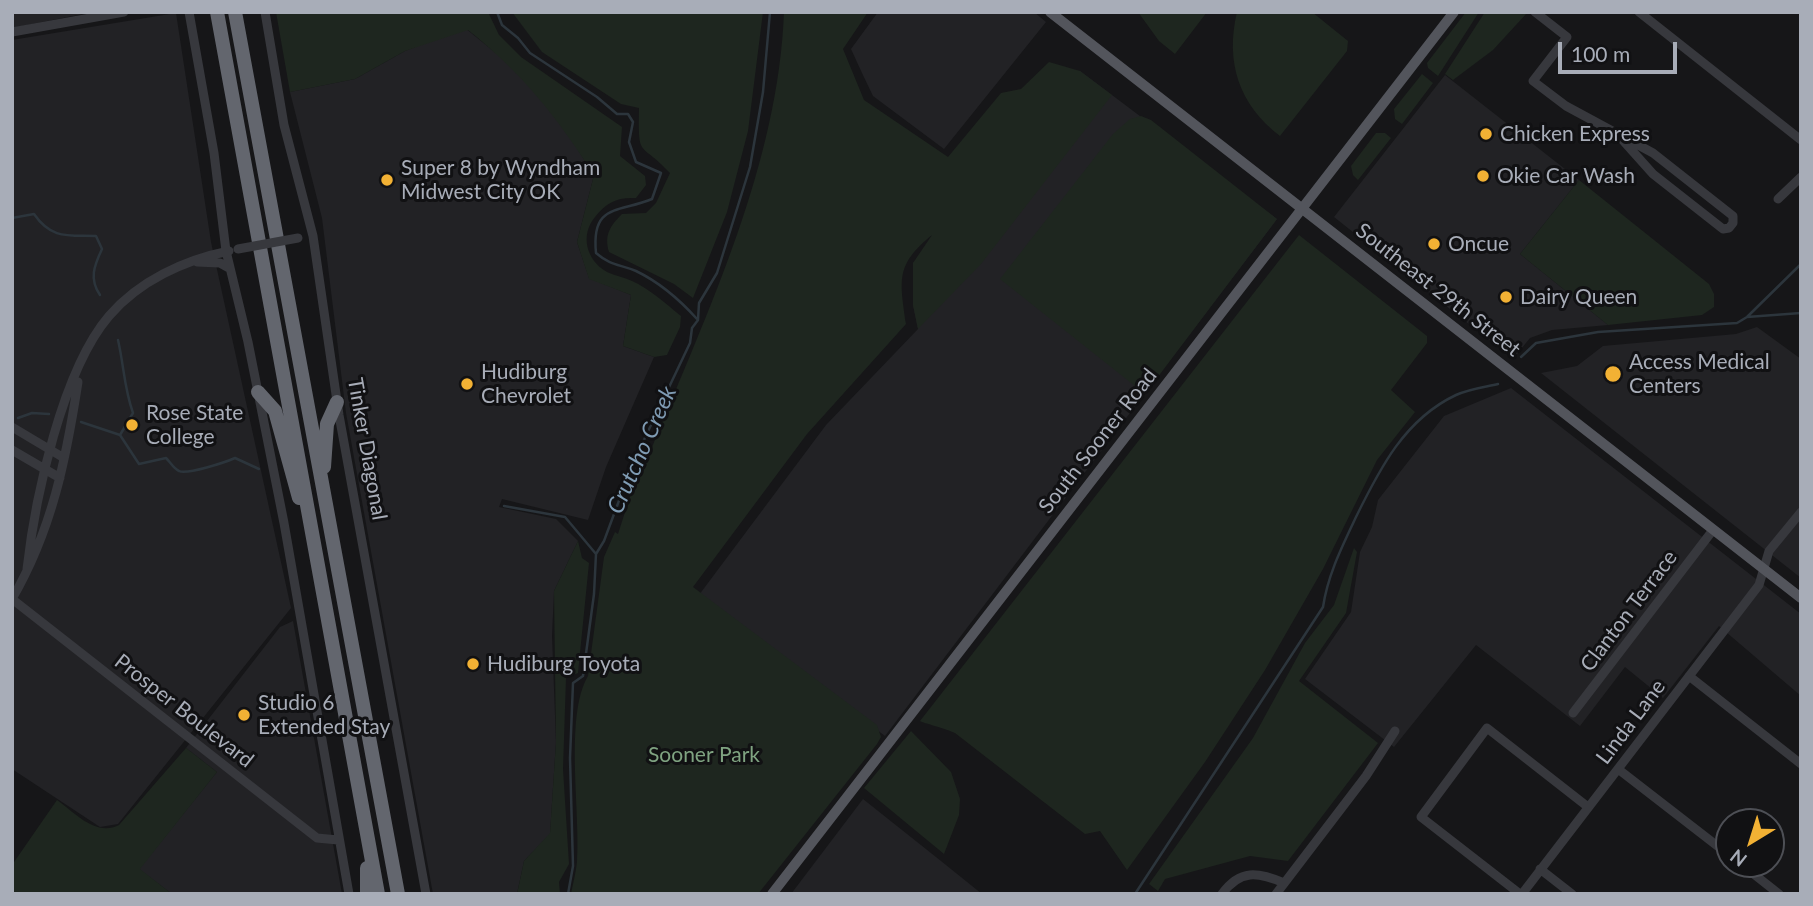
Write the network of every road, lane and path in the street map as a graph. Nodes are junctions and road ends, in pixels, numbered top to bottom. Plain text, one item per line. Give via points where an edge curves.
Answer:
1 (124, 12) edge
2 (189, 12) edge
3 (217, 12) edge
4 (235, 12) edge
5 (265, 12) edge
6 (1050, 12) edge
7 (1454, 12) edge
8 (1535, 12) edge
9 (1639, 12) edge
10 (12, 32) edge
11 (1619, 136) junction
12 (1801, 140) edge
13 (1801, 177) edge
14 (1778, 199) dead end
15 (1302, 209) junction
16 (313, 236) junction
17 (226, 251) junction
18 (191, 261) junction
19 (229, 268) junction
20 (80, 366) junction
21 (258, 392) junction
22 (337, 402) junction
23 (12, 427) edge
24 (12, 450) edge
25 (50, 452) junction
26 (64, 458) junction
27 (46, 472) junction
28 (60, 478) junction
29 (323, 490) junction
30 (1801, 512) edge
31 (1713, 530) junction
32 (315, 546) junction
33 (27, 569) junction
34 (1763, 569) junction
35 (1801, 598) edge
36 (12, 599) edge
37 (1689, 676) junction
38 (1573, 713) dead end
39 (1395, 731) dead end
40 (1801, 764) edge
41 (1618, 769) junction
42 (1588, 807) junction
43 (367, 828) junction
44 (338, 840) junction
45 (1715, 844) edge
46 (390, 856) junction
47 (1541, 869) junction
48 (1759, 878) edge
49 (1284, 883) junction
50 (349, 894) edge
51 (367, 894) edge
52 (378, 894) edge
53 (398, 894) edge
54 (407, 894) edge
55 (426, 894) edge
56 (772, 894) edge
57 (1222, 894) edge
58 (1276, 894) edge
59 (1521, 894) edge
60 (1572, 894) edge
61 (1779, 894) edge

1 - 10 street
2 - 17 street via 215,153
3 - 32 highway
4 - 29 highway
5 - 16 street, Tinker Diagonal via 284,125
6 - 15 main road, Southeast 29th Street
7 - 15 main road, South Sooner Road
8 - 11 street via 1567,37 1533,81
9 - 12 street
11 - 11 street via 1653,153 1732,216 1733,223 1723,229 1653,174
13 - 14 street
15 - 31 main road, Southeast 29th Street
15 - 56 main road, South Sooner Road
16 - 17 street, bridge
16 - 22 street, Tinker Diagonal
17 - 18 street
17 - 19 street
18 - 19 street
18 - 20 street via 154,278 127,298 97,332
19 - 21 street
20 - 25 street
20 - 26 street
21 - 32 highway via 275,411 285,458
21 - 44 street
22 - 29 highway via 327,424
22 - 55 street, Tinker Diagonal
23 - 25 street
24 - 27 street
25 - 26 street
25 - 27 street
26 - 28 street
27 - 28 street
27 - 33 street
28 - 33 street via 43,540
29 - 46 highway
30 - 34 street, Linda Lane via 1769,551
31 - 34 main road, Southeast 29th Street
31 - 38 street, Clanton Terrace
32 - 43 highway
33 - 36 street
34 - 35 main road, Southeast 29th Street
34 - 37 street, Linda Lane via 1759,585
36 - 44 street, Prosper Boulevard via 317,838
37 - 40 street
37 - 41 street, Linda Lane
39 - 49 street
41 - 42 street, Linda Lane
41 - 45 street
42 - 47 street, Linda Lane
42 - 59 street via 1487,729 1420,817
43 - 51 highway
43 - 52 highway
44 - 50 street
46 - 53 highway
46 - 54 highway
47 - 59 street, Linda Lane
47 - 60 street
48 - 61 street
49 - 57 street via 1253,873 1241,875
49 - 58 street

